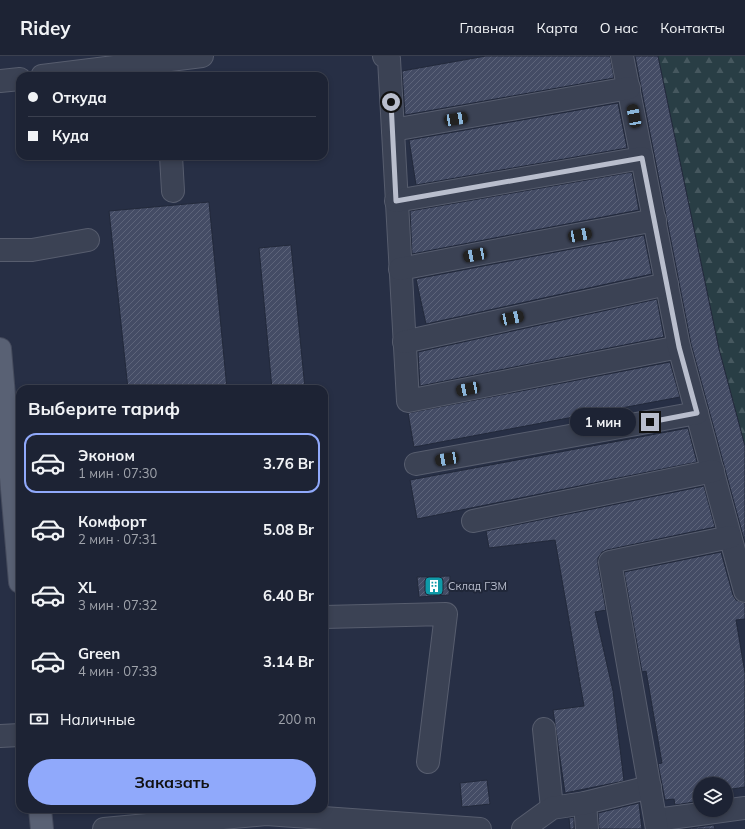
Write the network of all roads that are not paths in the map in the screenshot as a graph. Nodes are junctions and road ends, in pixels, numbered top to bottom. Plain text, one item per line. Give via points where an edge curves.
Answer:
1 (202, 56) edge
2 (622, 56) edge
3 (393, 57) edge
4 (158, 64) edge
5 (81, 72) edge
6 (16, 79) edge
7 (0, 81) edge
8 (628, 88) junction
9 (392, 130) junction
10 (642, 158) junction
11 (171, 160) edge
12 (173, 191) dead end
13 (396, 201) junction
14 (654, 220) junction
15 (88, 240) dead end
16 (0, 250) edge
17 (400, 270) junction
18 (667, 284) junction
19 (404, 342) junction
20 (679, 347) junction
21 (0, 349) edge
22 (697, 413) junction
23 (416, 464) dead end
24 (713, 471) junction
25 (16, 486) edge
26 (473, 520) dead end
27 (730, 537) junction
28 (745, 591) edge
29 (328, 617) edge
30 (544, 729) dead end
31 (16, 735) edge
32 (0, 736) edge
33 (428, 762) dead end
34 (650, 787) junction
35 (585, 803) junction
36 (552, 808) junction
37 (745, 808) edge
38 (40, 813) edge
39 (724, 820) edge
40 (266, 822) edge
41 (656, 824) edge
42 (454, 828) edge
43 (42, 829) edge
44 (104, 829) edge
45 (480, 829) edge
46 (523, 829) edge
47 (587, 829) edge

1 - 4 lane
2 - 8 lane
3 - 9 lane
4 - 5 lane
6 - 7 lane
8 - 9 lane
8 - 10 lane
9 - 13 lane
10 - 13 lane
10 - 14 lane
11 - 12 lane
13 - 17 lane
14 - 17 lane
14 - 18 lane
15 - 16 lane via 32,250
17 - 19 lane
18 - 19 lane
18 - 20 lane
19 - 20 lane via 408,401
20 - 22 lane
21 - 25 main road
22 - 23 lane
22 - 24 lane
24 - 26 lane
24 - 27 lane
27 - 28 lane
27 - 34 lane via 610,562
29 - 33 lane via 446,614
30 - 36 lane
31 - 32 lane
34 - 35 lane
34 - 41 lane
35 - 36 lane
35 - 47 lane
36 - 46 lane
37 - 39 lane
38 - 43 main road
39 - 41 lane
40 - 42 lane
40 - 44 lane
42 - 45 lane

